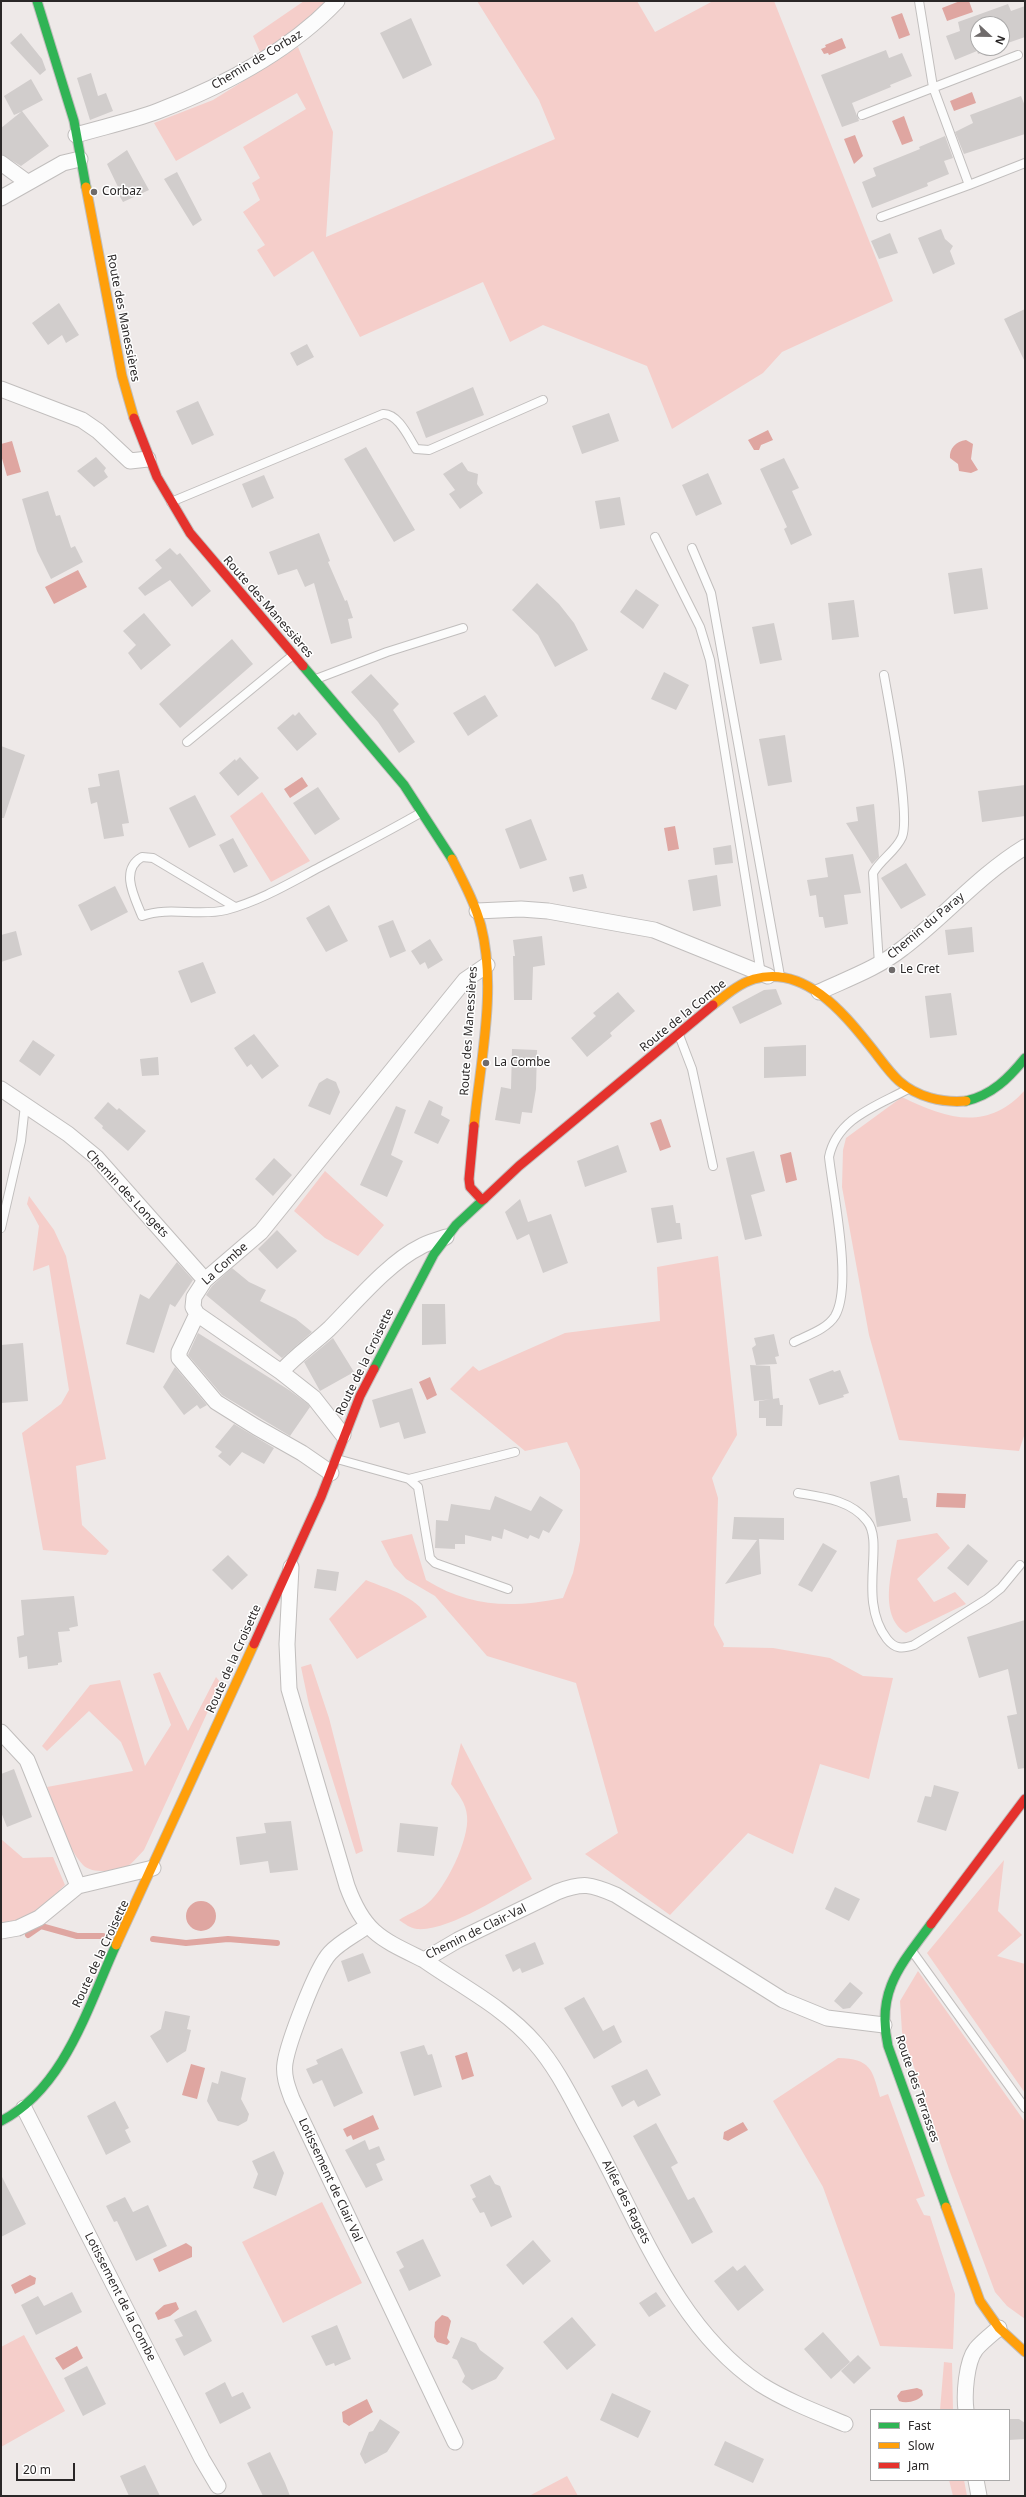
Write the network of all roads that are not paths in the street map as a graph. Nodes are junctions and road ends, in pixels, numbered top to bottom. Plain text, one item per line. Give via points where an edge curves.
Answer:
1 (37, 1) edge
2 (337, 1) edge
3 (919, 1) edge
4 (1018, 55) dead end
5 (933, 87) junction
6 (862, 115) dead end
7 (76, 135) junction
8 (80, 159) junction
9 (1, 163) edge
10 (1025, 163) edge
11 (27, 182) junction
12 (969, 185) junction
13 (1, 198) edge
14 (881, 217) dead end
15 (1, 389) edge
16 (543, 400) dead end
17 (148, 459) junction
18 (169, 504) junction
19 (655, 537) dead end
20 (692, 548) dead end
21 (463, 628) dead end
22 (293, 654) junction
23 (884, 676) dead end
24 (315, 679) junction
25 (187, 742) dead end
26 (424, 811) junction
27 (1025, 847) edge
28 (235, 908) junction
29 (477, 911) junction
30 (878, 964) junction
31 (487, 965) junction
32 (770, 976) junction
33 (819, 992) junction
34 (679, 1034) junction
35 (1025, 1058) edge
36 (1, 1089) edge
37 (909, 1089) junction
38 (26, 1104) junction
39 (713, 1166) dead end
40 (482, 1200) junction
41 (1, 1228) edge
42 (446, 1237) junction
43 (205, 1280) junction
44 (197, 1314) junction
45 (794, 1342) dead end
46 (281, 1372) junction
47 (344, 1435) junction
48 (515, 1452) dead end
49 (333, 1466) junction
50 (409, 1479) junction
51 (798, 1493) dead end
52 (292, 1562) junction
53 (1020, 1565) dead end
54 (508, 1588) dead end
55 (1, 1732) edge
56 (1025, 1799) edge
57 (153, 1868) junction
58 (78, 1886) junction
59 (367, 1926) junction
60 (1, 1932) edge
61 (912, 1950) junction
62 (424, 1960) junction
63 (884, 2025) junction
64 (24, 2108) junction
65 (1025, 2108) edge
66 (1, 2121) edge
67 (999, 2328) junction
68 (1020, 2346) edge
69 (966, 2409) edge
70 (845, 2424) dead end
71 (455, 2442) dead end
72 (976, 2481) edge
73 (218, 2486) dead end
74 (979, 2496) edge

1 - 7 street, Route des Manessières via 55,54
2 - 7 street, Chemin de Corbaz via 304,33 245,70 157,112
3 - 5 lane
4 - 5 lane
5 - 6 lane
5 - 12 lane
7 - 8 street, Route des Manessières
8 - 11 street via 63,163
8 - 17 street, Route des Manessières via 122,376
9 - 11 street
10 - 12 lane
11 - 13 street
12 - 14 lane
15 - 17 street via 82,420 98,431 130,461
16 - 18 lane via 429,450 416,449 399,423 392,416 383,414
17 - 18 street, Route des Manessières
18 - 22 street, Route des Manessières via 194,539
19 - 32 lane via 700,627 710,660
20 - 32 lane via 711,593
21 - 24 lane via 387,652
22 - 24 street, Route des Manessières
22 - 25 lane
23 - 30 lane via 902,796 904,830 899,844 874,873
24 - 26 street, Route des Manessières
26 - 28 lane via 266,896
26 - 29 street, Route des Manessières via 457,866
27 - 30 street, Chemin du Paray via 997,865 902,949
28 - 28 lane via 153,858 142,857 132,868 130,882 142,916 165,911 212,913
29 - 31 street, Route des Manessières
29 - 32 street via 520,909 654,930
30 - 33 street, Chemin du Paray
31 - 40 street, Route des Manessières via 483,1045 469,1179 470,1187
31 - 43 street, La Combe via 466,980 261,1232
32 - 33 street via 807,985
32 - 34 street, Route de la Combe via 742,984
33 - 37 street via 848,1019 890,1071
34 - 39 lane via 692,1069
34 - 40 street, Route de la Combe
35 - 37 street via 1007,1081 977,1100 943,1102
36 - 38 street, Chemin des Longets
37 - 45 lane via 844,1126 834,1141 829,1157 841,1258 838,1304 835,1315 827,1325
38 - 41 lane via 21,1141
38 - 43 street, Chemin des Longets via 96,1157
40 - 42 street, Route de la Croisette
42 - 46 street via 410,1253 367,1290 327,1331 296,1355
42 - 47 street, Route de la Croisette via 417,1284 360,1396
43 - 44 street, La Combe via 194,1297 193,1307
44 - 46 street
44 - 49 street via 179,1352 179,1358 205,1391 230,1411 302,1452
46 - 47 street via 314,1398
47 - 49 street, Route de la Croisette
48 - 50 lane
49 - 50 lane
49 - 52 street, Route de la Croisette
50 - 54 lane via 418,1486 430,1558 435,1563
51 - 53 lane via 833,1500 858,1510 868,1521 872,1544 871,1601 881,1632 898,1648 914,1644 987,1599 1001,1588
52 - 57 street, Route de la Croisette
52 - 59 street, Chemin de Clair-Val via 287,1644 289,1689 347,1886 358,1914
55 - 58 street via 27,1760
56 - 61 street, Route des Terrasses
57 - 58 street
57 - 64 street, Route de la Croisette via 67,2051 42,2091
58 - 60 street via 39,1918 18,1928
59 - 62 street, Chemin de Clair-Val via 394,1945
59 - 71 street, Lotissement de Clair Val via 337,1947 324,1962 288,2053 286,2080 292,2099
61 - 63 street, Route des Terrasses via 890,1985 885,2001
61 - 65 lane
62 - 63 street, Chemin de Clair-Val via 458,1940 558,1892 588,1884 616,1895 784,2000 827,2018
62 - 70 street, Allée des Ragets via 503,2013 526,2032 545,2055 604,2159 659,2266 707,2338 744,2372 773,2392
63 - 67 street, Route des Terrasses via 888,2046 972,2284 980,2301
64 - 66 street, Route de la Croisette
64 - 73 street, Lotissement de la Combe
67 - 68 street, Route des Terrasses
67 - 69 street via 975,2350 964,2398
72 - 74 street

